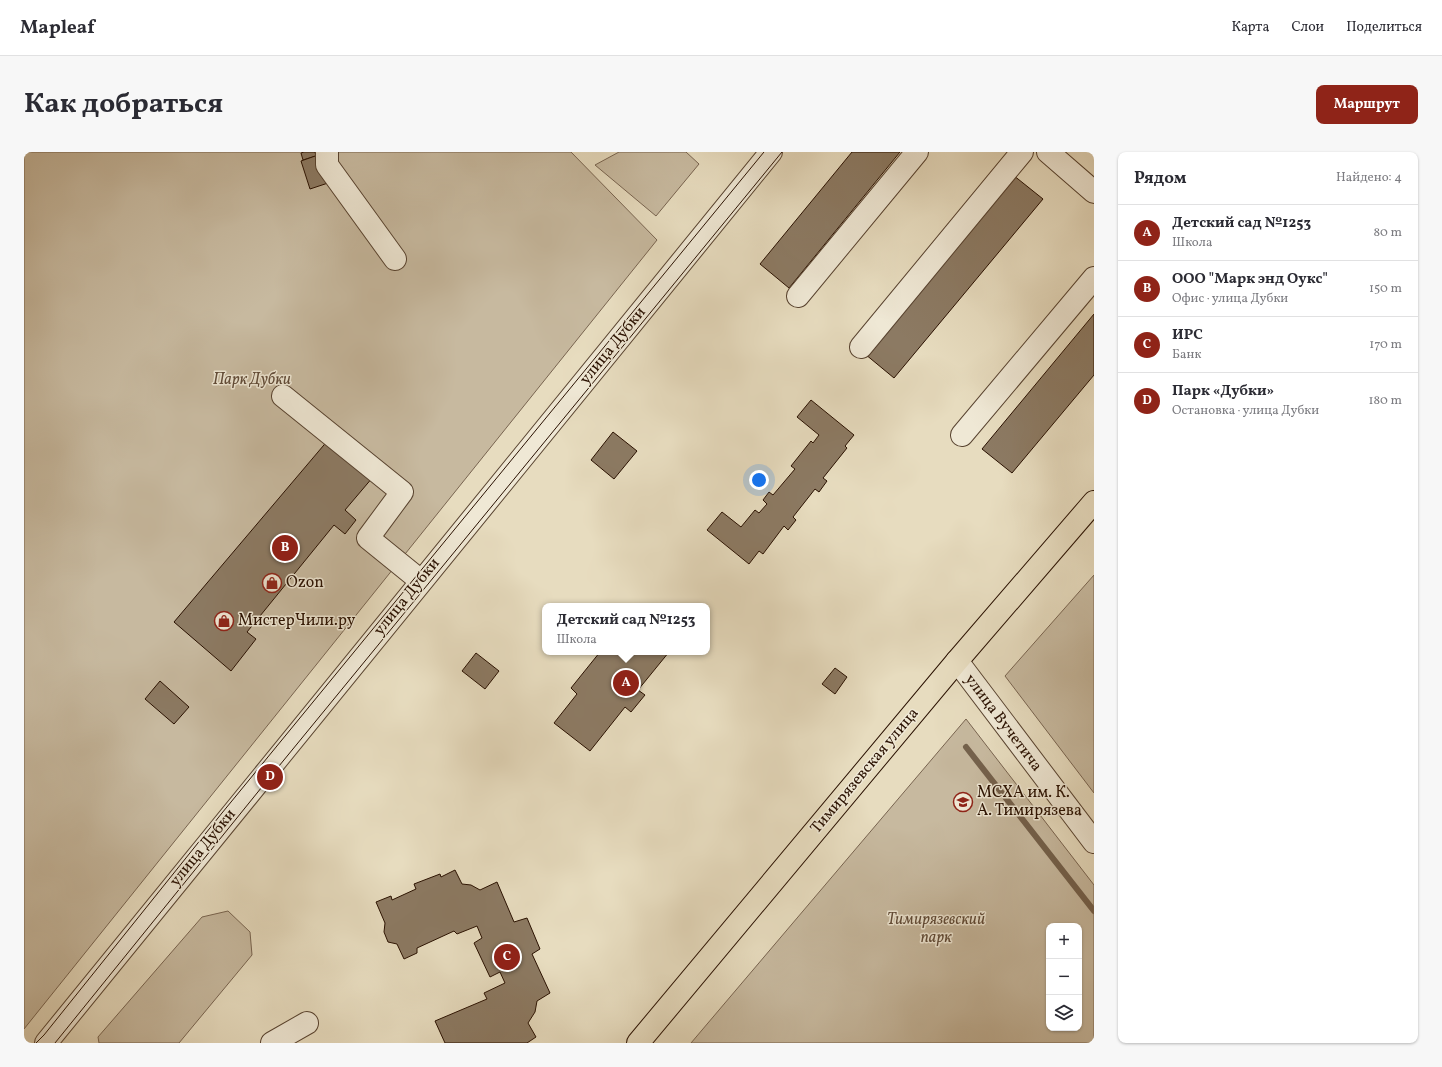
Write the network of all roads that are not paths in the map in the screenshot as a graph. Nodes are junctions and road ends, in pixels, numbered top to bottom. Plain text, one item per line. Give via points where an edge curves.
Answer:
1 (327, 152) edge
2 (771, 152) edge
3 (917, 152) edge
4 (1022, 152) edge
5 (1048, 152) edge
6 (1094, 192) edge
7 (395, 259) dead end
8 (1094, 278) edge
9 (798, 296) dead end
10 (861, 347) dead end
11 (282, 396) dead end
12 (962, 435) dead end
13 (1094, 502) edge
14 (421, 581) junction
15 (957, 661) junction
16 (1094, 842) edge
17 (307, 1023) dead end
18 (46, 1043) edge
19 (272, 1043) edge
20 (638, 1043) edge

1 - 7 street via 327,165
2 - 14 street, улица Дубки
3 - 9 street
4 - 10 street
5 - 6 street
8 - 12 street
11 - 14 street via 402,492 368,538
13 - 15 main road, Тимирязевская улица
14 - 18 street, улица Дубки
15 - 16 street, улица Вучетича
15 - 20 main road, Тимирязевская улица
17 - 19 street

